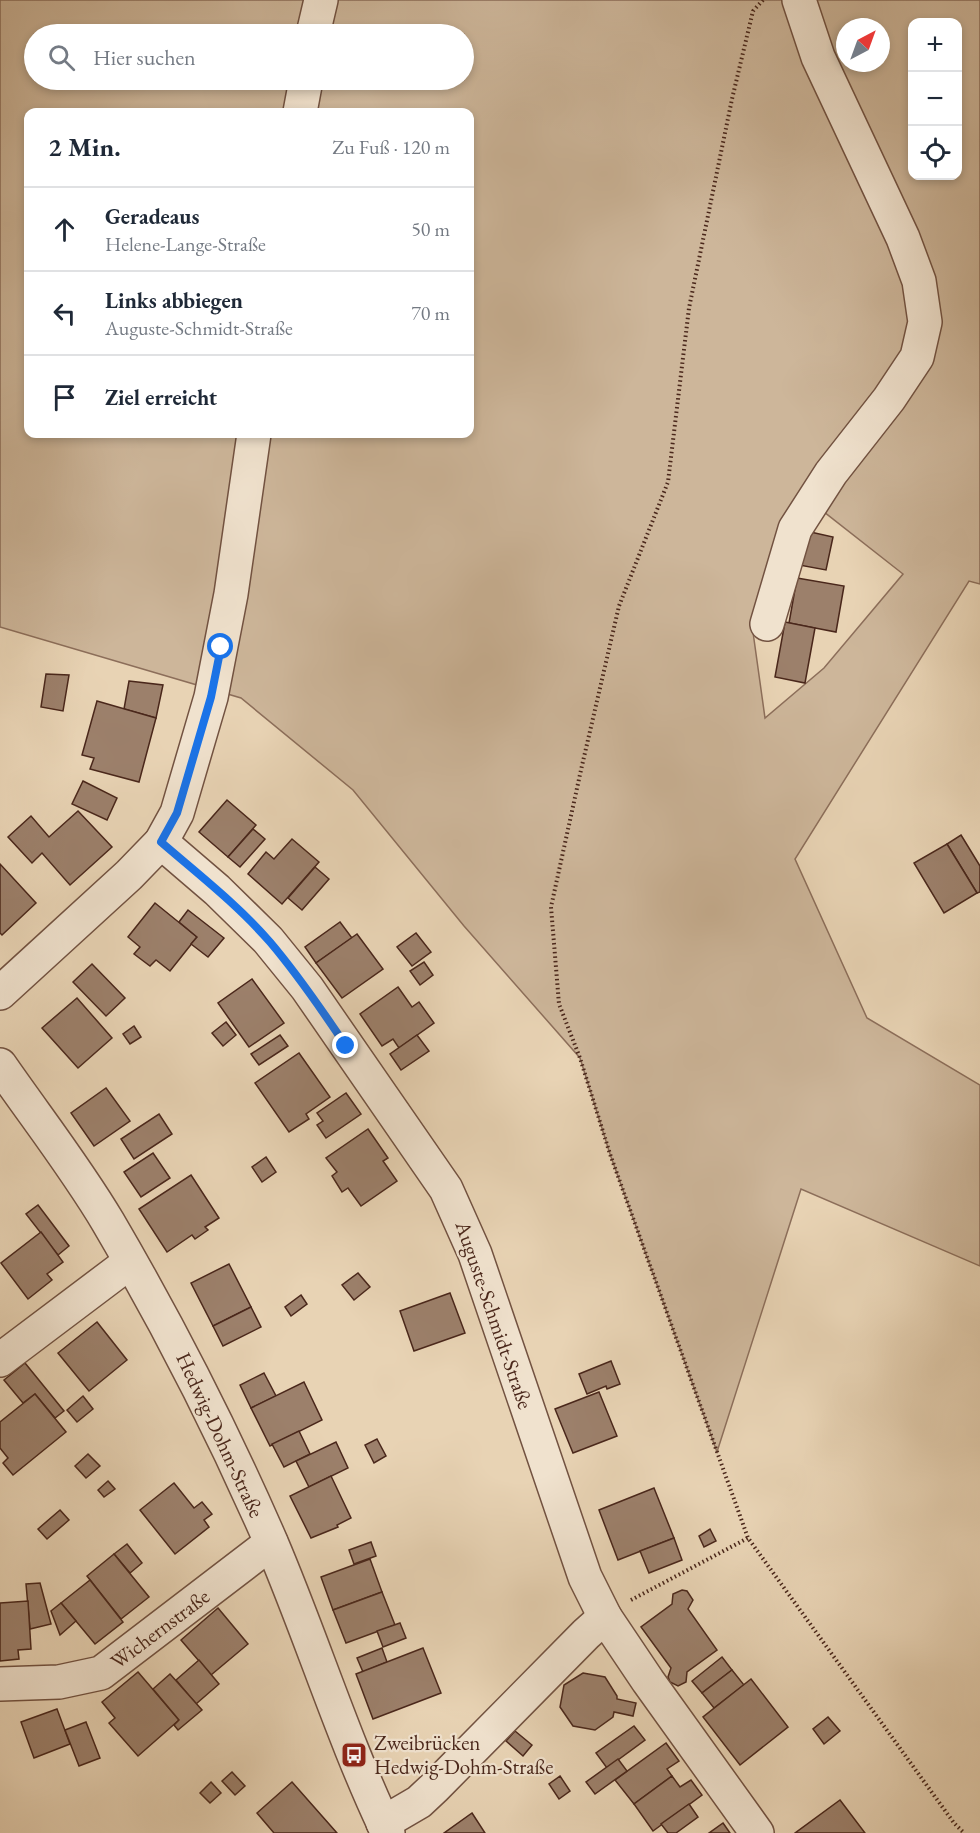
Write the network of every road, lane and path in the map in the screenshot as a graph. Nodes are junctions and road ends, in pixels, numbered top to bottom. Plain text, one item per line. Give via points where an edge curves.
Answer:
1 (321, 0) edge
2 (763, 0) edge
3 (799, 0) edge
4 (315, 24) edge
5 (304, 90) edge
6 (301, 108) edge
7 (253, 438) edge
8 (767, 624) dead end
9 (161, 842) junction
10 (0, 993) edge
11 (0, 1065) edge
12 (130, 1262) junction
13 (0, 1360) edge
14 (748, 1538) junction
15 (271, 1543) junction
16 (605, 1617) junction
17 (0, 1684) edge
18 (386, 1828) edge
19 (757, 1833) edge
20 (964, 1833) edge

1 - 4 street
2 - 14 path via 753,11 734,88 689,308 668,482 619,606 551,908 559,1004
3 - 8 street via 818,57 903,238 919,281 925,322 917,357 831,473 795,529
5 - 6 street
7 - 9 street via 231,594 211,697 177,813
9 - 10 street
9 - 16 street, Auguste-Schmidt-Straße via 217,890 288,964 446,1189 475,1254 585,1577
11 - 12 street, Hedwig-Dohm-Straße via 107,1221
12 - 13 street
12 - 15 street, Hedwig-Dohm-Straße via 200,1389
14 - 16 path
14 - 20 path
15 - 17 street, Wichernstraße via 101,1673 59,1682
15 - 18 street, Hedwig-Dohm-Straße
16 - 18 street via 435,1787
16 - 19 street, Auguste-Schmidt-Straße

